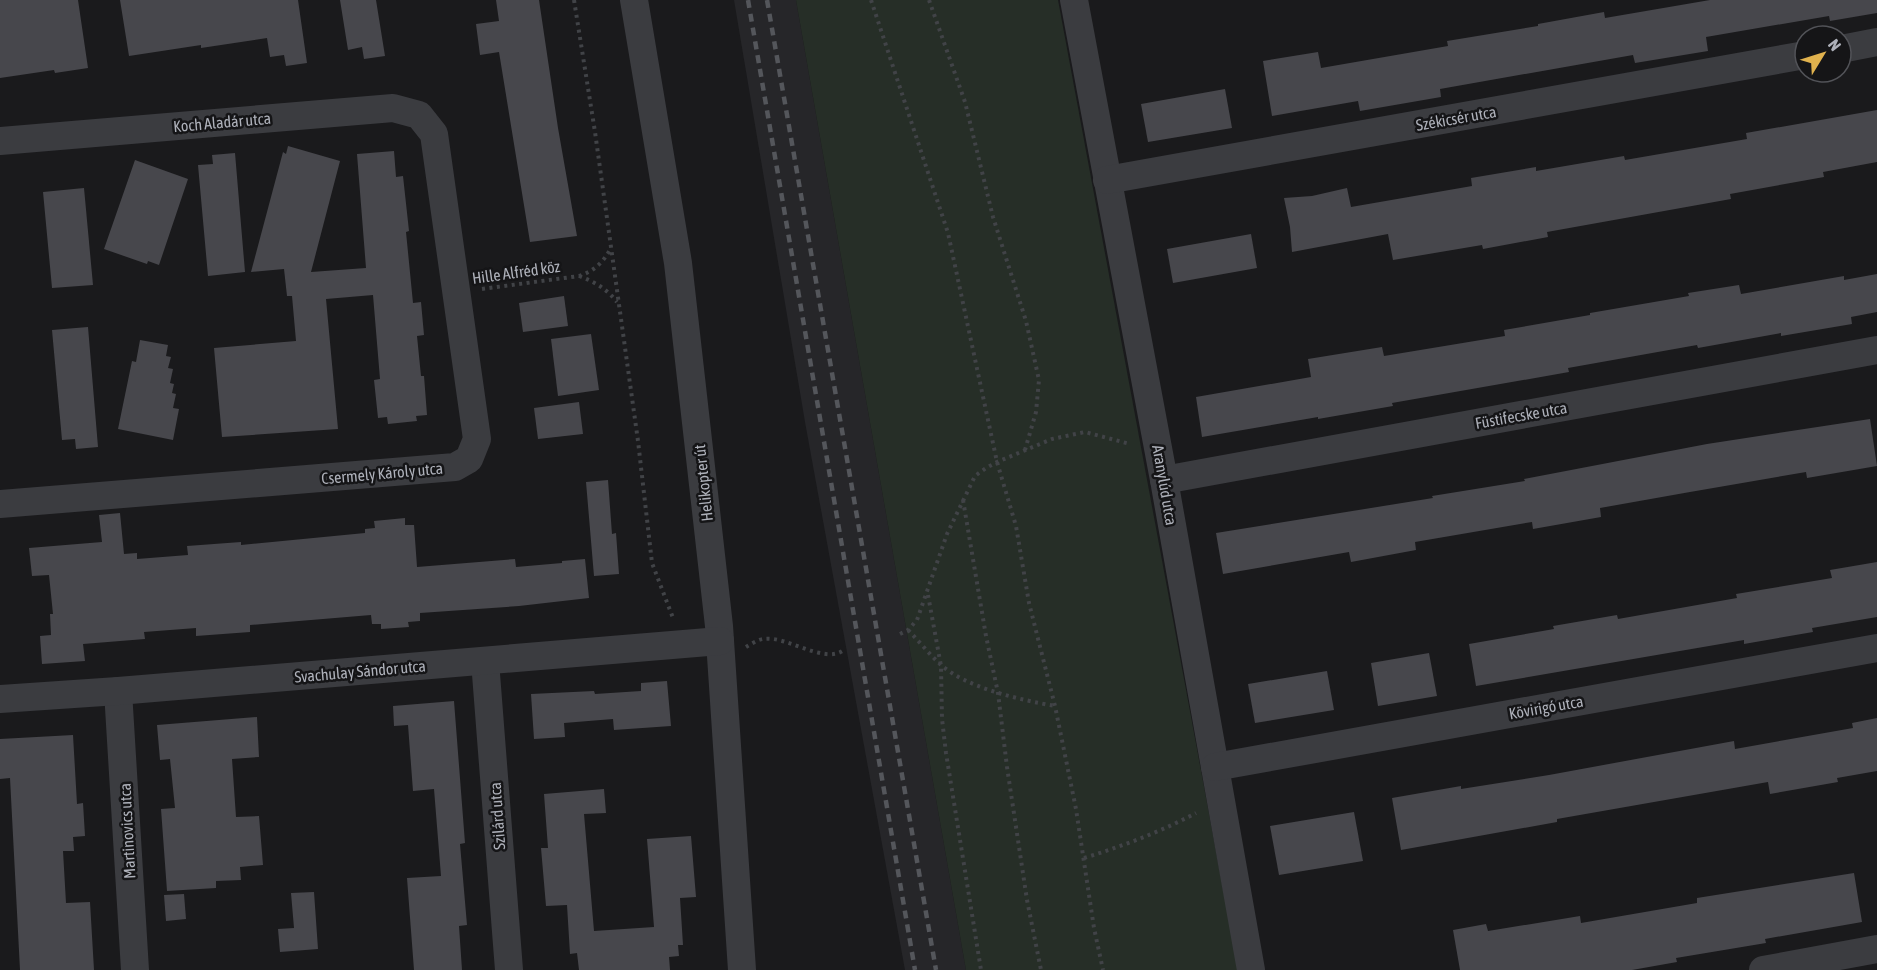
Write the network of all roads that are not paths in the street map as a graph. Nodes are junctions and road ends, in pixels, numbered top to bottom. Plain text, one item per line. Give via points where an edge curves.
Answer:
1 (634, 0) edge
2 (1074, 0) edge
3 (1877, 42) edge
4 (1853, 47) edge
5 (1793, 57) edge
6 (434, 134) joint
7 (0, 141) edge
8 (1107, 180) junction
9 (1877, 350) edge
10 (1162, 468) junction
11 (0, 504) edge
12 (729, 648) junction
13 (1877, 648) edge
14 (485, 661) junction
15 (118, 691) junction
16 (0, 699) edge
17 (1215, 767) junction
18 (1877, 949) edge
19 (135, 970) edge
20 (508, 970) edge
21 (742, 970) edge
22 (1251, 970) edge
23 (1763, 970) edge

1 - 12 street, Helikopter út via 678,263
2 - 8 street, Aranylúd utca
3 - 4 street
5 - 8 street, Székicsér utca
6 - 7 street, Koch Aladár utca via 420,115 393,108
6 - 11 street, Csermely Károly utca via 477,439 469,459 455,467
8 - 10 street, Aranylúd utca
9 - 10 street, Füstifecske utca
10 - 17 street, Aranylúd utca
12 - 14 street, Svachulay Sándor utca via 682,644
12 - 21 street, Helikopter út
13 - 17 street, Kövirigó utca
14 - 15 street, Svachulay Sándor utca
14 - 20 street, Szilárd utca
15 - 16 street, Svachulay Sándor utca
15 - 19 street, Martinovics utca
17 - 22 street, Aranylúd utca
18 - 23 street

